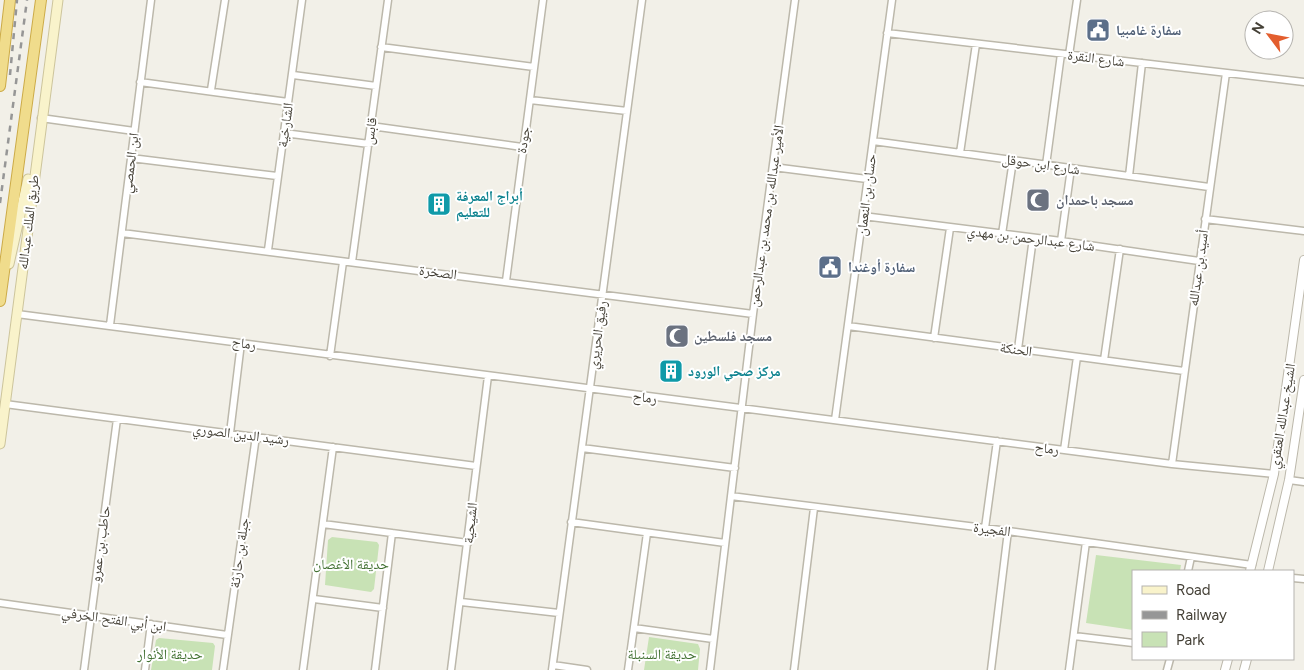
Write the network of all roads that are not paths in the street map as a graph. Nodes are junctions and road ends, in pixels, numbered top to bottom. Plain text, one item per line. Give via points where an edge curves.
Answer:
1 (10, 0) edge
2 (41, 0) edge
3 (58, 0) edge
4 (150, 0) edge
5 (225, 0) edge
6 (302, 0) edge
7 (388, 0) edge
8 (543, 0) edge
9 (642, 0) edge
10 (795, 0) edge
11 (892, 0) edge
12 (1078, 0) edge
13 (887, 33) junction
14 (976, 44) junction
15 (381, 47) junction
16 (1061, 54) junction
17 (1069, 54) junction
18 (1142, 63) junction
19 (534, 67) junction
20 (1226, 73) junction
21 (293, 75) junction
22 (140, 82) junction
23 (1304, 82) edge
24 (0, 86) edge
25 (376, 86) junction
26 (211, 90) junction
27 (530, 100) junction
28 (288, 102) junction
29 (626, 111) junction
30 (41, 121) junction
31 (371, 126) junction
32 (134, 131) junction
33 (284, 133) junction
34 (873, 141) junction
35 (369, 144) junction
36 (522, 147) junction
37 (960, 153) junction
38 (131, 158) junction
39 (1013, 160) junction
40 (1046, 165) junction
41 (773, 167) junction
42 (1071, 168) junction
43 (277, 176) junction
44 (1129, 176) junction
45 (867, 179) junction
46 (1209, 187) junction
47 (863, 216) junction
48 (1205, 219) junction
49 (950, 228) junction
50 (1304, 230) edge
51 (122, 233) junction
52 (1002, 234) junction
53 (1033, 238) junction
54 (1061, 241) junction
55 (1120, 249) junction
56 (268, 250) junction
57 (1304, 260) edge
58 (1199, 261) junction
59 (342, 262) junction
60 (352, 262) junction
61 (506, 281) junction
62 (2, 288) junction
63 (603, 294) junction
64 (0, 301) edge
65 (17, 314) junction
66 (753, 314) junction
67 (110, 325) junction
68 (848, 326) junction
69 (934, 338) junction
70 (241, 343) junction
71 (1018, 349) junction
72 (330, 356) junction
73 (1076, 357) junction
74 (1104, 360) junction
75 (1184, 371) junction
76 (488, 376) junction
77 (1304, 380) edge
78 (1304, 384) edge
79 (589, 390) junction
80 (5, 404) junction
81 (742, 409) junction
82 (117, 419) junction
83 (835, 420) junction
84 (230, 433) junction
85 (256, 436) junction
86 (997, 442) junction
87 (0, 444) edge
88 (333, 447) junction
89 (582, 448) junction
90 (1064, 450) junction
91 (1172, 464) junction
92 (476, 466) junction
93 (735, 468) junction
94 (1274, 474) junction
95 (1289, 480) junction
96 (1304, 482) edge
97 (731, 496) junction
98 (814, 508) junction
99 (571, 522) junction
100 (323, 524) junction
101 (985, 528) junction
102 (1008, 531) junction
103 (392, 533) junction
104 (648, 533) junction
105 (725, 542) junction
106 (1086, 542) junction
107 (468, 543) junction
108 (1191, 557) junction
109 (1251, 568) edge
110 (1188, 570) edge
111 (1268, 570) edge
112 (314, 599) junction
113 (461, 602) junction
114 (0, 603) edge
115 (383, 608) junction
116 (559, 613) junction
117 (91, 616) junction
118 (151, 624) junction
119 (634, 628) junction
120 (228, 635) junction
121 (1074, 636) junction
122 (713, 639) junction
123 (1132, 643) edge
124 (552, 668) edge
125 (84, 670) edge
126 (145, 670) edge
127 (223, 670) edge
128 (303, 670) edge
129 (375, 670) edge
130 (451, 670) edge
131 (587, 670) edge
132 (628, 670) edge
133 (710, 670) edge
134 (794, 670) edge
135 (991, 670) edge
136 (1069, 670) edge

1 - 24 highway
2 - 62 highway, طريق الملك عبدالله
3 - 30 main road, طريق الملك عبدالله
4 - 22 street, ابن الحمصي
5 - 26 street
6 - 21 street, الشارخية
7 - 15 street, قابس
8 - 19 street, جودة
9 - 29 street, رفيق الحريري
10 - 41 street, الأمير عبدالله بن محمد بن عبدالرحمن
11 - 13 street, حسان بن النعمان
12 - 17 street
13 - 14 street, شارع النقرة
13 - 34 street, حسان بن النعمان
14 - 16 street, شارع النقرة
14 - 37 street
15 - 19 street
15 - 25 street, قابس
16 - 17 street, شارع النقرة
16 - 40 street
17 - 18 street, شارع النقرة
18 - 20 street, شارع النقرة
18 - 44 street
19 - 27 street, جودة
20 - 23 street, شارع النقرة
20 - 46 street, أسيد بن عبدالله
21 - 25 street
21 - 28 street, الشارخية
22 - 26 street
22 - 32 street, ابن الحمصي
25 - 31 street, قابس
26 - 28 street
27 - 29 street
27 - 36 street, جودة
28 - 33 street, الشارخية
29 - 63 street, رفيق الحريري
30 - 32 street
30 - 62 main road
30 - 65 main road, طريق الملك عبدالله
31 - 35 street, قابس
31 - 36 street
32 - 38 street, ابن الحمصي
33 - 35 street
33 - 43 street, الشارخية
34 - 37 street, شارع ابن حوقل
34 - 45 street, حسان بن النعمان
35 - 60 street, قابس
36 - 61 street, جودة
37 - 39 street, شارع ابن حوقل
38 - 43 street
38 - 51 street, ابن الحمصي
39 - 40 street, شارع ابن حوقل
39 - 52 street
40 - 42 street, شارع ابن حوقل
41 - 45 street
41 - 66 street, الأمير عبدالله بن محمد بن عبدالرحمن
42 - 44 street, شارع ابن حوقل
42 - 54 street
43 - 56 street, الشارخية
44 - 46 street, شارع ابن حوقل
45 - 47 street, حسان بن النعمان
46 - 48 street, أسيد بن عبدالله
47 - 49 street, شارع عبدالرحمن بن مهدي
47 - 68 street, حسان بن النعمان
48 - 50 street
48 - 58 street, أسيد بن عبدالله
49 - 52 street, شارع عبدالرحمن بن مهدي
49 - 69 street
51 - 56 street, الصخرة
51 - 67 street, ابن الحمصي
52 - 53 street, شارع عبدالرحمن بن مهدي
53 - 54 street, شارع عبدالرحمن بن مهدي
53 - 71 street
54 - 55 street, شارع عبدالرحمن بن مهدي
55 - 58 street, شارع عبدالرحمن بن مهدي
55 - 74 street
56 - 59 street, الصخرة
57 - 94 street, الشيخ عبدالله العنقري
58 - 75 street, أسيد بن عبدالله
59 - 60 street, الصخرة
59 - 72 street
60 - 61 street, الصخرة
61 - 63 street, الصخرة
62 - 64 highway, طريق الملك عبدالله
63 - 66 street, الصخرة
63 - 79 street, رفيق الحريري
65 - 67 street, رماح
65 - 80 main road, طريق الملك عبدالله
66 - 81 street, الأمير عبدالله بن محمد بن عبدالرحمن
67 - 70 street, رماح
68 - 69 street, الحنكة
68 - 83 street, حسان بن النعمان
69 - 71 street, الحنكة
70 - 72 street, رماح
70 - 84 street
71 - 73 street, الحنكة
72 - 76 street, رماح
73 - 74 street, الحنكة
73 - 90 street
74 - 75 street, الحنكة
75 - 91 street, أسيد بن عبدالله
76 - 79 street, رماح
76 - 92 street, الشيحية
77 - 78 street, الشيخ عبدالله العنقري
78 - 95 street, الشيخ عبدالله العنقري
79 - 81 street, رماح
79 - 89 street, رفيق الحريري
80 - 82 street, رشيد الدين الصوري
80 - 87 main road, طريق الملك عبدالله
81 - 83 street, رماح
81 - 93 street, الأمير عبدالله بن محمد بن عبدالرحمن
82 - 84 street, رشيد الدين الصوري
82 - 117 street, حاطب بن عمرو
83 - 86 street, رماح
84 - 85 street, رشيد الدين الصوري
85 - 88 street, رشيد الدين الصوري
85 - 120 street, جبلة بن حارثة
86 - 90 street, رماح
86 - 101 street
88 - 92 street, رشيد الدين الصوري
88 - 100 street
89 - 93 street
89 - 99 street, رفيق الحريري
90 - 91 street, رماح
91 - 94 street, رماح
92 - 107 street, الشيحية
93 - 97 street, الأمير عبدالله بن محمد بن عبدالرحمن
94 - 109 street, الشيخ عبدالله العنقري
95 - 96 street
95 - 111 street, الشيخ عبدالله العنقري
97 - 98 street, الفجيرة
97 - 105 street, الأمير عبدالله بن محمد بن عبدالرحمن
98 - 101 street, الفجيرة
98 - 134 street
99 - 104 street
99 - 116 street, رفيق الحريري
100 - 103 street
100 - 112 street
101 - 102 street, الفجيرة
102 - 106 street, الفجيرة
102 - 135 street
103 - 107 street
103 - 115 street
104 - 105 street
104 - 119 street
105 - 122 street, الأمير عبدالله بن محمد بن عبدالرحمن
106 - 108 street, الفجيرة
106 - 121 street
107 - 113 street, الشيحية
108 - 109 street, الفجيرة
108 - 110 street
112 - 115 street
112 - 128 street
113 - 116 street
113 - 130 street, الشيحية
114 - 117 street, ابن أبي الفتح الخرفي
115 - 129 street
116 - 124 street, رفيق الحريري
117 - 118 street, ابن أبي الفتح الخرفي
117 - 125 street, حاطب بن عمرو
118 - 120 street, ابن أبي الفتح الخرفي
118 - 126 street
119 - 122 street
119 - 132 street
120 - 127 street, جبلة بن حارثة
121 - 123 street
121 - 136 street
122 - 133 street, الأمير عبدالله بن محمد بن عبدالرحمن
124 - 131 street

